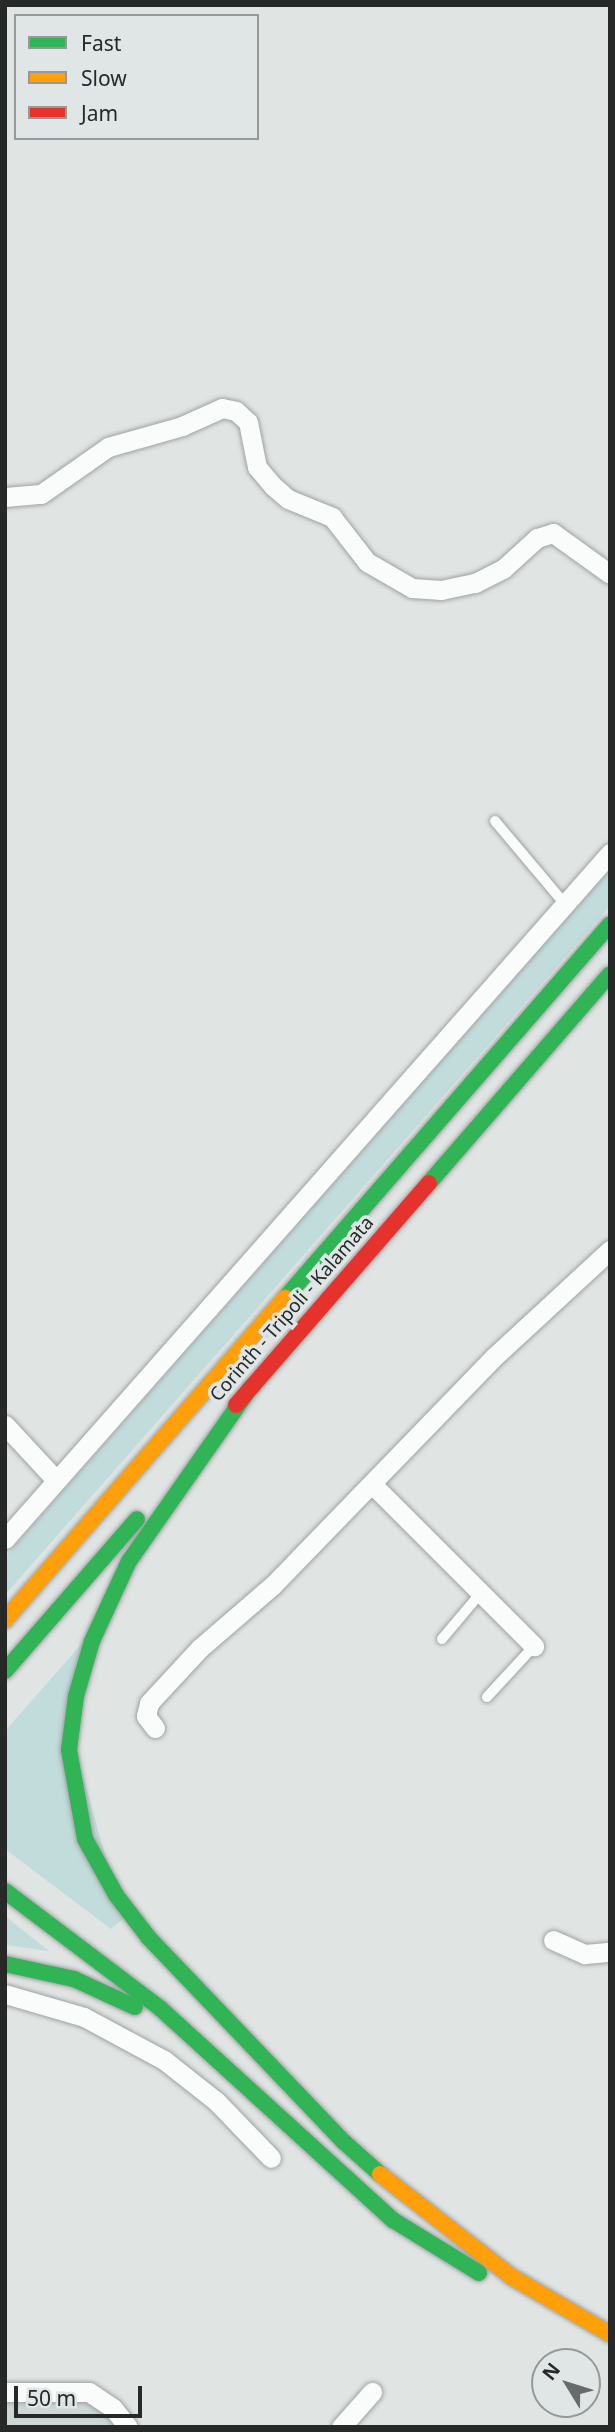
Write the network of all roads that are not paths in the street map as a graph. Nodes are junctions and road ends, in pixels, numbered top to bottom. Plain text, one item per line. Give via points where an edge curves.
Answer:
1 (5, 497) edge
2 (610, 574) edge
3 (495, 821) dead end
4 (610, 853) edge
5 (565, 904) junction
6 (610, 924) edge
7 (610, 974) edge
8 (610, 1250) edge
9 (251, 1387) junction
10 (5, 1425) edge
11 (56, 1480) junction
12 (373, 1485) junction
13 (5, 1539) edge
14 (479, 1595) junction
15 (5, 1620) edge
16 (442, 1639) dead end
17 (534, 1646) joint
18 (5, 1671) edge
19 (487, 1697) dead end
20 (155, 1728) dead end
21 (5, 1891) edge
22 (553, 1940) dead end
23 (610, 1952) edge
24 (5, 1964) edge
25 (5, 1994) edge
26 (207, 2024) dead end
27 (262, 2099) junction
28 (312, 2110) junction
29 (271, 2158) dead end
30 (542, 2296) junction
31 (610, 2334) edge
32 (5, 2392) edge
33 (372, 2392) dead end
34 (128, 2427) edge
35 (341, 2427) edge

1 - 2 street via 41,494 107,447 182,426 222,408 236,411 248,422 257,467 273,486 288,499 332,517 367,562 412,587 441,590 475,583 503,569 537,538 553,533
3 - 5 lane
4 - 5 street
5 - 11 street
6 - 15 highway, Corinth - Tripoli - Kalamata
7 - 9 highway, Corinth - Tripoli - Kalamata
8 - 12 street via 494,1357
9 - 18 highway, Corinth - Tripoli - Kalamata
9 - 28 highway via 117,1585 83,1667 69,1750 85,1839 116,1895 149,1938
10 - 11 street
11 - 13 street
12 - 14 street
12 - 20 street via 151,1700 146,1713
14 - 16 lane
14 - 17 street
17 - 19 lane
21 - 27 highway via 160,2009
22 - 23 street via 585,1954
24 - 27 highway via 75,1979 125,2001
25 - 29 street via 84,2017 164,2060 216,2101
26 - 28 highway
27 - 30 highway via 393,2220 482,2275
28 - 30 highway via 409,2199
30 - 31 highway
32 - 34 street via 89,2392 113,2408
33 - 35 street

